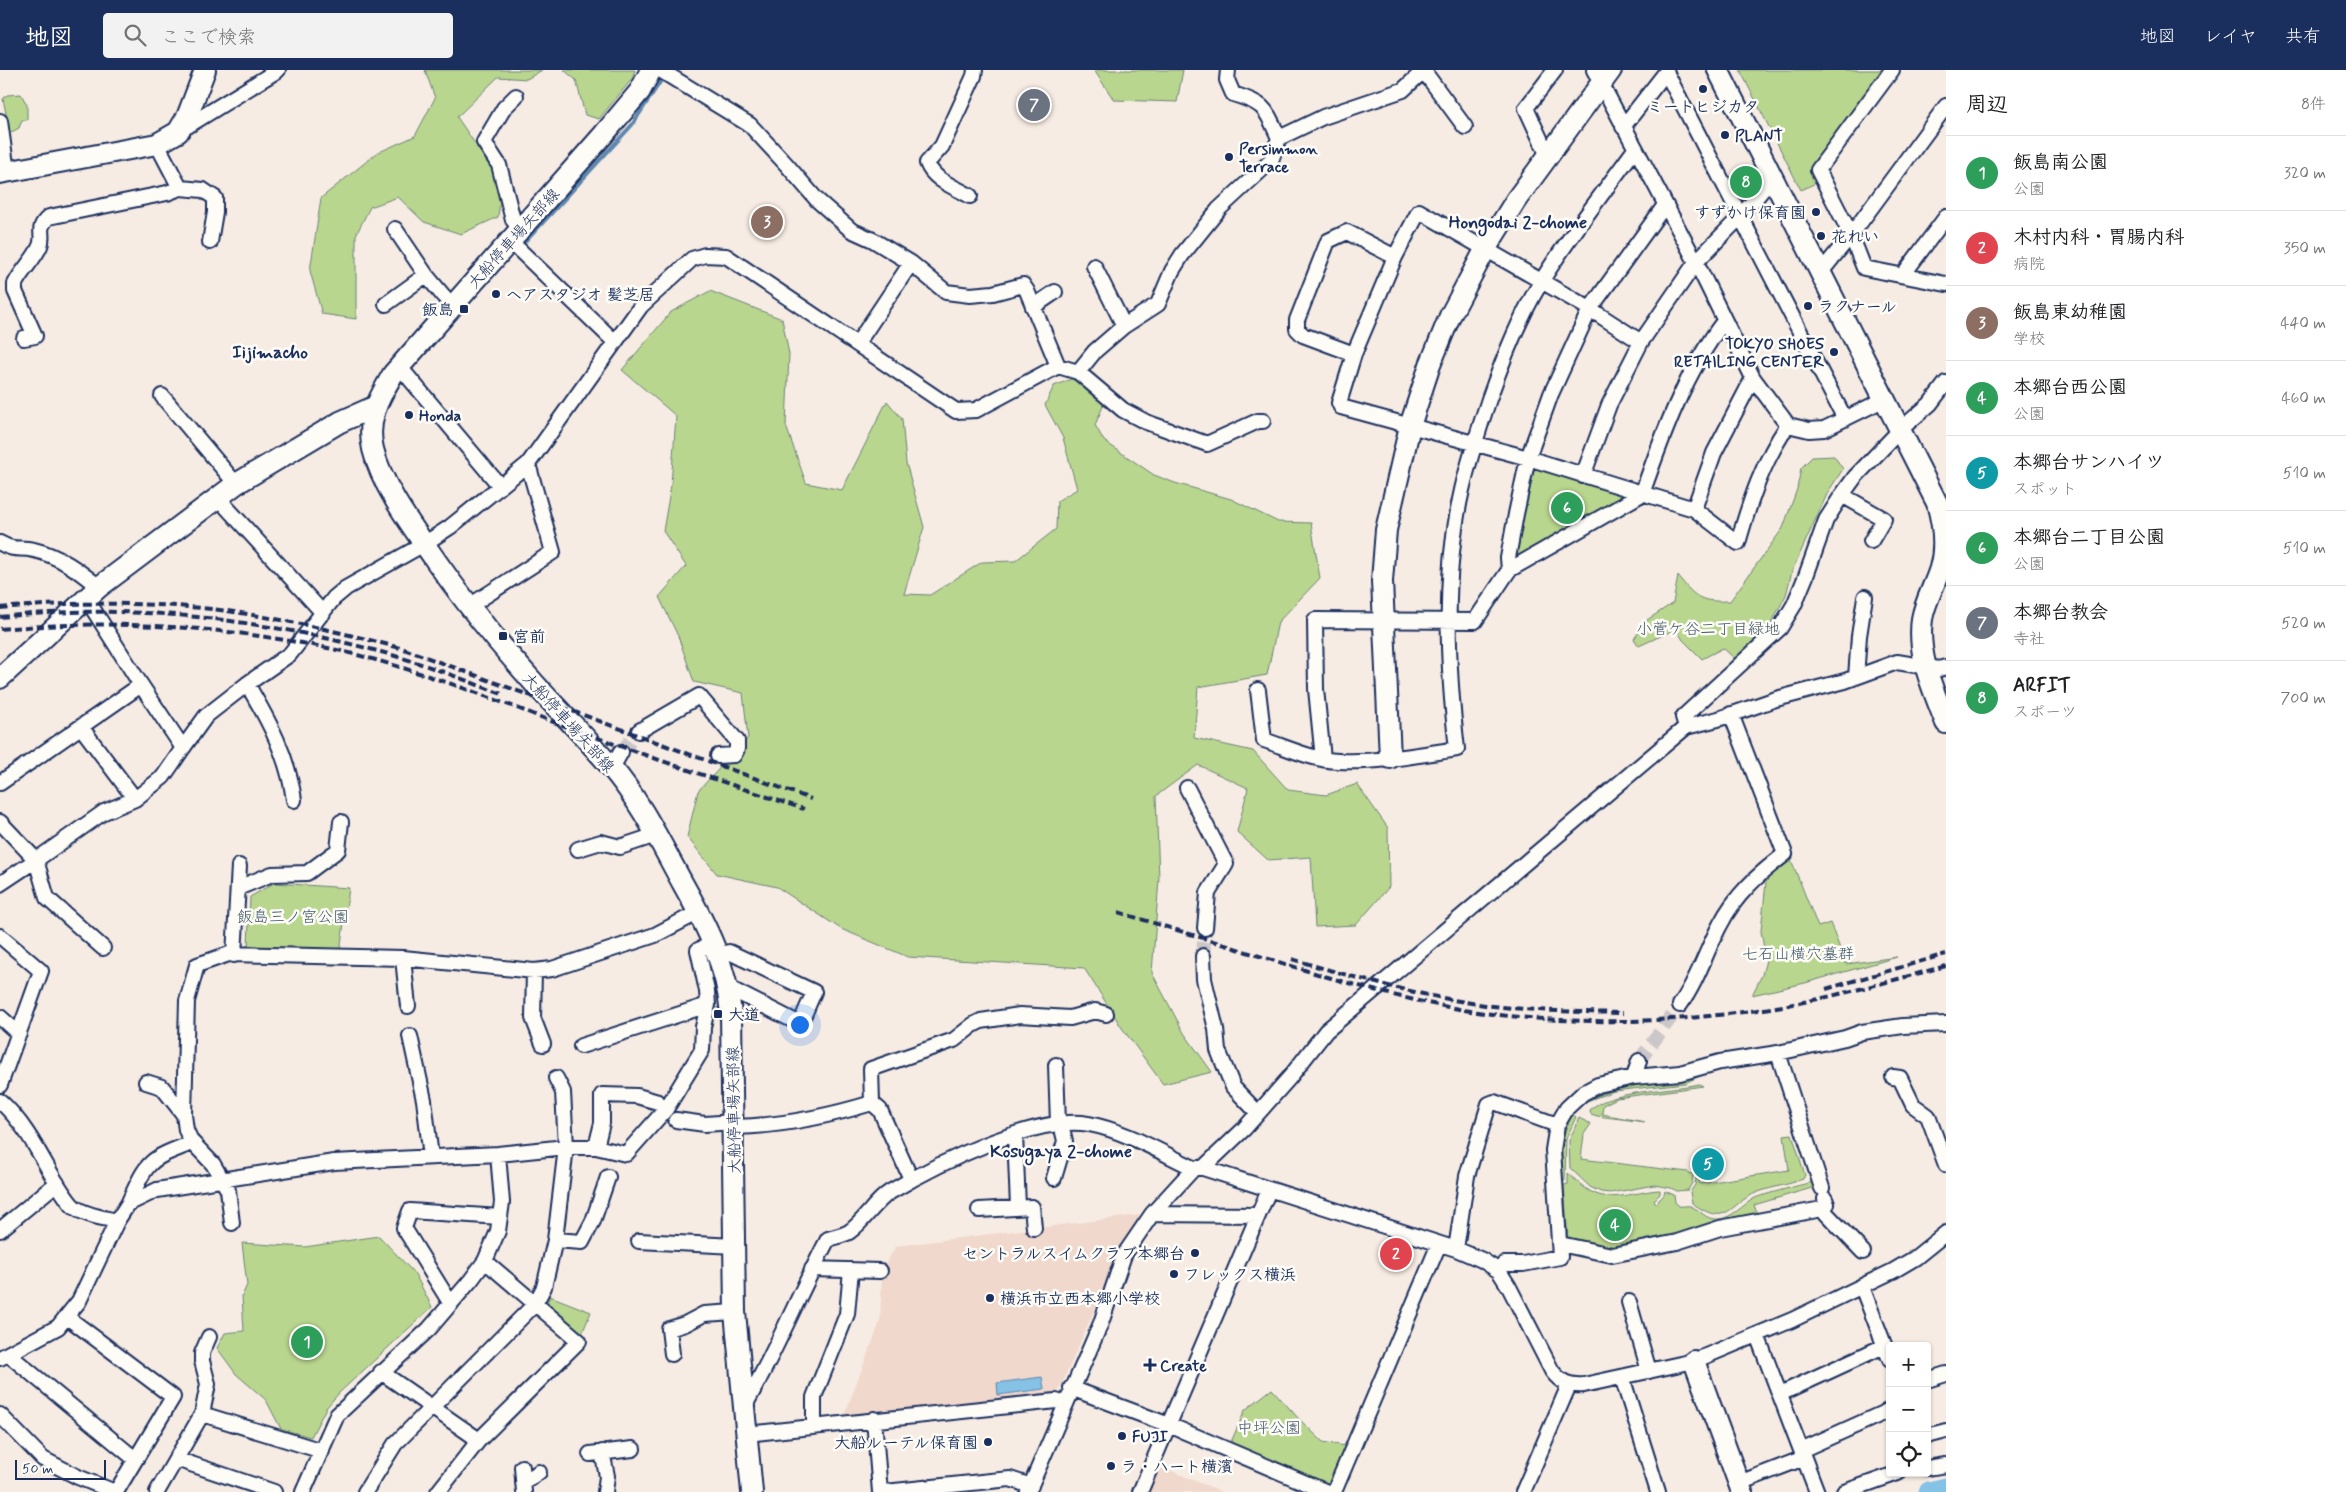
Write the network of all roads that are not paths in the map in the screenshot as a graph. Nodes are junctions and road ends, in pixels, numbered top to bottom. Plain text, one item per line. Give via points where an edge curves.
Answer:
1 (205, 70) edge
2 (278, 70) edge
3 (651, 70) edge
4 (660, 70) edge
5 (975, 70) edge
6 (1228, 70) edge
7 (1555, 70) edge
8 (1718, 70) edge
9 (1892, 70) edge
10 (1421, 71) edge
11 (1602, 74) edge
12 (516, 96) dead end
13 (1946, 106) edge
14 (0, 121) edge
15 (1465, 127) dead end
16 (1623, 127) junction
17 (178, 132) junction
18 (1279, 138) junction
19 (157, 144) junction
20 (1635, 149) junction
21 (1548, 156) junction
22 (3, 172) edge
23 (1772, 178) junction
24 (180, 188) junction
25 (970, 196) dead end
26 (1665, 205) junction
27 (1741, 216) junction
28 (1946, 217) edge
29 (395, 229) dead end
30 (516, 235) junction
31 (1851, 235) junction
32 (210, 242) dead end
33 (1486, 248) junction
34 (1395, 257) junction
35 (1696, 262) junction
36 (911, 263) junction
37 (1094, 266) dead end
38 (1821, 272) junction
39 (426, 275) junction
40 (1904, 275) junction
41 (1541, 282) junction
42 (1946, 284) edge
43 (1055, 292) dead end
44 (386, 304) dead end
45 (452, 306) junction
46 (1033, 307) junction
47 (1590, 309) junction
48 (1724, 321) junction
49 (1124, 326) junction
50 (24, 338) dead end
51 (616, 342) junction
52 (1642, 342) junction
53 (857, 344) junction
54 (1354, 354) junction
55 (399, 366) junction
56 (1058, 366) junction
57 (1078, 372) junction
58 (1753, 378) junction
59 (1946, 383) edge
60 (162, 396) dead end
61 (1885, 399) junction
62 (374, 407) junction
63 (1845, 419) junction
64 (1263, 420) dead end
65 (1788, 425) junction
66 (1410, 426) junction
67 (1901, 429) junction
68 (1474, 444) junction
69 (1528, 458) junction
70 (528, 464) junction
71 (1583, 476) junction
72 (236, 484) junction
73 (500, 486) junction
74 (1642, 494) junction
75 (1842, 495) junction
76 (218, 498) junction
77 (1694, 509) junction
78 (1872, 541) dead end
79 (0, 544) edge
80 (424, 544) junction
81 (1509, 570) junction
82 (93, 592) junction
83 (1865, 597) dead end
84 (468, 607) junction
85 (322, 613) junction
86 (1383, 620) junction
87 (1449, 621) junction
88 (1924, 667) junction
89 (1946, 667) edge
90 (1856, 677) junction
91 (0, 678) edge
92 (247, 684) junction
93 (140, 685) junction
94 (1258, 690) dead end
95 (1731, 714) junction
96 (1946, 723) edge
97 (81, 726) junction
98 (1686, 727) junction
99 (638, 731) tunnel mouth
100 (183, 748) junction
101 (718, 756) dead end
102 (1390, 758) junction
103 (1323, 759) junction
104 (0, 783) edge
105 (1187, 788) dead end
106 (135, 799) junction
107 (294, 800) dead end
108 (0, 822) edge
109 (341, 822) dead end
110 (656, 835) junction
111 (578, 849) dead end
112 (36, 860) junction
113 (239, 866) dead end
114 (0, 884) edge
115 (238, 888) junction
116 (699, 912) junction
117 (1205, 928) tunnel mouth
118 (0, 936) edge
119 (103, 948) dead end
120 (716, 949) junction
121 (234, 955) junction
122 (1203, 956) tunnel mouth
123 (403, 958) junction
124 (534, 971) junction
125 (729, 988) junction
126 (1680, 1004) tunnel mouth
127 (708, 1005) junction
128 (408, 1006) dead end
129 (1106, 1014) dead end
130 (0, 1017) edge
131 (1946, 1024) edge
132 (19, 1034) junction
133 (410, 1036) dead end
134 (543, 1044) dead end
135 (581, 1046) dead end
136 (1778, 1053) junction
137 (1640, 1061) tunnel mouth
138 (1056, 1065) dead end
139 (1634, 1077) junction
140 (1893, 1077) dead end
141 (556, 1078) dead end
142 (146, 1082) dead end
143 (0, 1085) edge
144 (0, 1101) edge
145 (872, 1103) junction
146 (1258, 1112) junction
147 (184, 1114) junction
148 (665, 1114) junction
149 (1059, 1124) junction
150 (734, 1125) junction
151 (1558, 1125) junction
152 (1015, 1134) junction
153 (192, 1143) junction
154 (566, 1147) junction
155 (596, 1147) junction
156 (498, 1154) junction
157 (431, 1158) junction
158 (1946, 1165) edge
159 (1199, 1168) junction
160 (608, 1177) dead end
161 (1054, 1178) dead end
162 (222, 1179) junction
163 (911, 1179) junction
164 (57, 1183) junction
165 (1269, 1190) junction
166 (1823, 1199) junction
167 (128, 1204) junction
168 (1018, 1207) junction
169 (979, 1210) dead end
170 (1152, 1214) junction
171 (1258, 1215) junction
172 (500, 1217) junction
173 (117, 1221) junction
174 (232, 1223) dead end
175 (1034, 1228) dead end
176 (0, 1230) edge
177 (1946, 1232) edge
178 (555, 1240) junction
179 (638, 1241) dead end
180 (1439, 1244) junction
181 (1560, 1244) junction
182 (735, 1246) junction
183 (1456, 1249) junction
184 (1863, 1252) dead end
185 (485, 1261) junction
186 (812, 1269) junction
187 (851, 1270) junction
188 (880, 1271) dead end
189 (1499, 1271) junction
190 (1862, 1287) junction
191 (1629, 1302) dead end
192 (451, 1304) junction
193 (535, 1304) junction
194 (735, 1312) junction
195 (67, 1317) junction
196 (1757, 1335) junction
197 (209, 1337) dead end
198 (1884, 1346) junction
199 (1886, 1351) edge
200 (672, 1354) dead end
201 (4, 1356) edge
202 (1694, 1360) junction
203 (1649, 1371) junction
204 (381, 1372) junction
205 (1946, 1374) edge
206 (1622, 1378) junction
207 (1931, 1379) edge
208 (1569, 1385) junction
209 (1071, 1388) junction
210 (1780, 1394) junction
211 (743, 1403) junction
212 (1065, 1404) junction
213 (431, 1407) junction
214 (1886, 1412) edge
215 (202, 1414) junction
216 (0, 1415) edge
217 (874, 1419) junction
218 (1169, 1425) junction
219 (814, 1427) junction
220 (1946, 1431) edge
221 (746, 1434) junction
222 (1931, 1435) edge
223 (479, 1440) junction
224 (633, 1449) dead end
225 (322, 1451) junction
226 (1802, 1454) junction
227 (136, 1459) junction
228 (176, 1459) junction
229 (1946, 1465) edge
230 (522, 1467) dead end
231 (1931, 1467) edge
232 (539, 1472) dead end
233 (1887, 1477) edge
234 (524, 1487) edge
235 (1741, 1488) edge
236 (1029, 1489) edge
237 (306, 1491) edge
238 (116, 1492) edge
239 (157, 1492) edge
240 (274, 1492) edge
241 (365, 1492) edge
242 (438, 1492) edge
243 (605, 1492) edge
244 (752, 1492) edge
245 (880, 1492) edge
246 (885, 1492) edge
247 (1140, 1492) edge
248 (1327, 1492) edge
249 (1334, 1492) edge
250 (1523, 1492) edge
251 (1658, 1492) edge
252 (1817, 1492) edge
253 (1844, 1492) edge

1 - 17 street
2 - 17 street
3 - 30 street, 大船停車場矢部線 via 640,91
4 - 36 street via 750,125 817,200 851,230
5 - 25 street via 942,146 927,163 936,177
6 - 18 street via 1227,80 1233,94 1254,100 1264,108
7 - 21 street via 1526,108
8 - 23 street
9 - 31 street via 1818,170
10 - 15 street
10 - 18 street via 1403,90 1322,117
11 - 16 street
11 - 21 street
12 - 30 street via 504,108 484,142 499,164
13 - 31 street
14 - 22 street
16 - 20 street
16 - 27 street via 1666,72
17 - 19 street
18 - 49 street via 1271,161 1219,209 1182,255 1158,304
19 - 22 street
19 - 24 street
20 - 26 street
20 - 41 street
21 - 33 street
23 - 27 street
23 - 38 street
24 - 32 street via 203,190 215,198 216,212
24 - 50 street via 49,217 43,222 40,246 15,284 15,291 35,336
26 - 35 street
26 - 47 street
27 - 35 street
27 - 63 street
28 - 40 street
29 - 39 street
30 - 45 street, 大船停車場矢部線
30 - 51 street
31 - 38 street
31 - 40 street via 1864,268
33 - 34 street via 1419,212
33 - 41 street
33 - 66 street via 1450,316
34 - 54 street
34 - 54 street via 1347,232 1328,241 1297,320 1297,329 1303,335
35 - 48 street
35 - 52 street
36 - 46 street via 946,292 970,296 1023,285
36 - 53 street
37 - 49 street
38 - 61 street
39 - 44 street
39 - 45 street
40 - 42 street
41 - 47 street
41 - 68 street via 1499,369
43 - 46 street
45 - 55 street, 大船停車場矢部線
46 - 56 street
47 - 52 street
47 - 69 street via 1551,394
48 - 58 street
48 - 74 street via 1693,371 1666,427
49 - 57 street via 1095,351
51 - 53 street via 641,306 692,259 705,255 726,256
51 - 70 street
52 - 71 street via 1609,405
53 - 56 street via 956,411 965,412 976,410
54 - 66 street via 1339,403 1341,407
55 - 62 street, 大船停車場矢部線
55 - 73 street
56 - 57 street
57 - 64 street via 1122,410 1207,444
58 - 65 street
58 - 77 street via 1714,453
59 - 67 street via 1930,404
60 - 72 street
61 - 63 street
61 - 67 street
62 - 72 street via 340,422
62 - 80 street, 大船停車場矢部線 via 372,447 378,464
63 - 65 street via 1824,429 1809,430
65 - 77 street via 1758,479 1738,543
66 - 68 street
66 - 86 street via 1386,530
67 - 75 street
67 - 88 street via 1938,503 1942,521 1944,545 1941,566 1922,619
68 - 69 street
68 - 87 street via 1453,546
69 - 71 street
69 - 81 street via 1508,558
70 - 73 street
70 - 84 street via 553,552
71 - 74 street
72 - 76 street
73 - 80 street
74 - 77 street
74 - 81 street
75 - 78 street via 1884,519
75 - 98 street via 1826,520 1800,590 1780,628 1683,717
76 - 82 street
76 - 85 street
79 - 82 street via 11,550 33,549 66,562
80 - 84 street, 大船停車場矢部線
80 - 85 street via 346,588
81 - 87 street via 1475,621
82 - 91 street
82 - 93 street
83 - 90 street
84 - 110 street, 大船停車場矢部線 via 532,681 617,760
85 - 92 street via 290,654
86 - 87 street
86 - 102 street
86 - 103 street via 1315,620 1316,690
87 - 102 street via 1457,749
88 - 89 street
88 - 90 street via 1897,662
88 - 96 street
90 - 95 street via 1776,698
92 - 100 street via 206,716
92 - 107 street via 279,743
93 - 97 street
93 - 100 street
94 - 103 street via 1264,740
95 - 98 street
95 - 126 street via 1784,854 1739,894 1720,924 1690,991
97 - 104 street
97 - 106 street
98 - 146 street via 1326,1031
99 - 101 street via 699,696 737,741 734,755
100 - 106 street via 163,777
102 - 103 street
105 - 117 street via 1226,864 1208,893
106 - 112 street via 104,812
108 - 112 street
109 - 115 street via 338,850 307,873 272,874
110 - 111 street via 620,847 601,842
110 - 116 street, 大船停車場矢部線
112 - 114 street
112 - 119 street via 47,898
113 - 115 street
115 - 121 street
116 - 120 street, 大船停車場矢部線
116 - 124 street via 655,936
118 - 132 street via 41,971
120 - 125 street, 大船停車場矢部線
120 - 125 street via 814,992 800,1024
120 - 127 street via 698,950
121 - 123 street
121 - 147 street via 197,966 187,1001
122 - 146 street via 1204,979 1218,1050 1233,1087
123 - 124 street
123 - 128 street
124 - 134 street via 533,1018
125 - 150 street, 大船停車場矢部線
127 - 135 street
127 - 148 street via 702,1050
129 - 145 street via 1095,1011 1070,1018 1020,1015 972,1024 954,1040 871,1069
130 - 132 street
131 - 136 street via 1862,1032
132 - 143 street
133 - 157 street via 424,1100
136 - 139 street via 1720,1062 1680,1073
136 - 166 street
137 - 139 street
138 - 149 street
139 - 151 street via 1598,1085 1582,1093 1566,1108
140 - 158 street via 1900,1078 1913,1105 1928,1116
141 - 154 street via 563,1092
142 - 147 street via 162,1087
144 - 164 street via 30,1136
145 - 150 street via 837,1114 772,1126
145 - 163 street via 880,1110
146 - 159 street via 1244,1129
147 - 153 street
148 - 150 street via 704,1124
148 - 155 street via 626,1154
148 - 155 street via 637,1096 602,1095 602,1123
149 - 152 street
149 - 159 street via 1086,1123 1110,1129
149 - 161 street via 1065,1141
150 - 182 street, 大船停車場矢部線
151 - 181 street via 1553,1150
151 - 183 street via 1494,1102 1489,1104 1466,1176
152 - 163 street
152 - 168 street
153 - 162 street via 213,1164
153 - 167 street via 154,1159 144,1169
154 - 155 street
154 - 156 street
154 - 178 street
156 - 157 street
156 - 172 street
157 - 162 street via 334,1162
159 - 165 street
159 - 170 street
160 - 178 street via 582,1242
162 - 167 street via 156,1190
162 - 174 street via 228,1190
163 - 186 street via 882,1197 849,1232 828,1239
164 - 173 street via 74,1206
164 - 176 street
165 - 171 street
165 - 180 street
166 - 181 street via 1677,1242 1612,1255
166 - 184 street
167 - 173 street
168 - 169 street
168 - 175 street via 1032,1207
170 - 171 street
170 - 209 street via 1124,1255 1101,1323
171 - 218 street
172 - 185 street via 498,1231
172 - 192 street via 410,1211 404,1228
173 - 195 street via 79,1302
177 - 190 street via 1914,1258
178 - 193 street via 544,1287
179 - 182 street
180 - 183 street
180 - 249 street
181 - 189 street via 1560,1257 1504,1264
182 - 194 street, 大船停車場矢部線
183 - 189 street
185 - 192 street
185 - 193 street
186 - 187 street
186 - 211 street via 769,1363 748,1400
187 - 188 street
187 - 219 street via 847,1314 814,1397
189 - 208 street via 1552,1371
190 - 196 street
190 - 198 street
191 - 203 street
192 - 204 street via 429,1329
193 - 213 street
193 - 223 street via 579,1341
194 - 200 street via 704,1314 669,1329
194 - 211 street, 大船停車場矢部線
195 - 201 street via 58,1328
195 - 227 street via 173,1397
196 - 202 street
196 - 210 street
197 - 215 street via 202,1353 208,1384
198 - 199 street
198 - 210 street
201 - 227 street
202 - 203 street
202 - 235 street
203 - 206 street
204 - 213 street
204 - 225 street via 337,1415
205 - 207 street
206 - 208 street
206 - 251 street
208 - 250 street
209 - 212 street
209 - 218 street
210 - 226 street
211 - 221 street, 大船停車場矢部線
212 - 217 street via 1056,1401
212 - 236 street
213 - 223 street
213 - 241 street via 395,1444
214 - 226 street
215 - 225 street
215 - 228 street
216 - 238 street via 43,1459
217 - 219 street
217 - 245 street
218 - 247 street
218 - 248 street
219 - 221 street
220 - 222 street
221 - 244 street, 大船停車場矢部線
223 - 242 street
224 - 243 street via 596,1453 607,1476
225 - 237 street
226 - 235 street
226 - 252 street
227 - 238 street
228 - 239 street
228 - 240 street
229 - 231 street
230 - 234 street
232 - 234 street
233 - 253 street
236 - 246 street via 1010,1479

